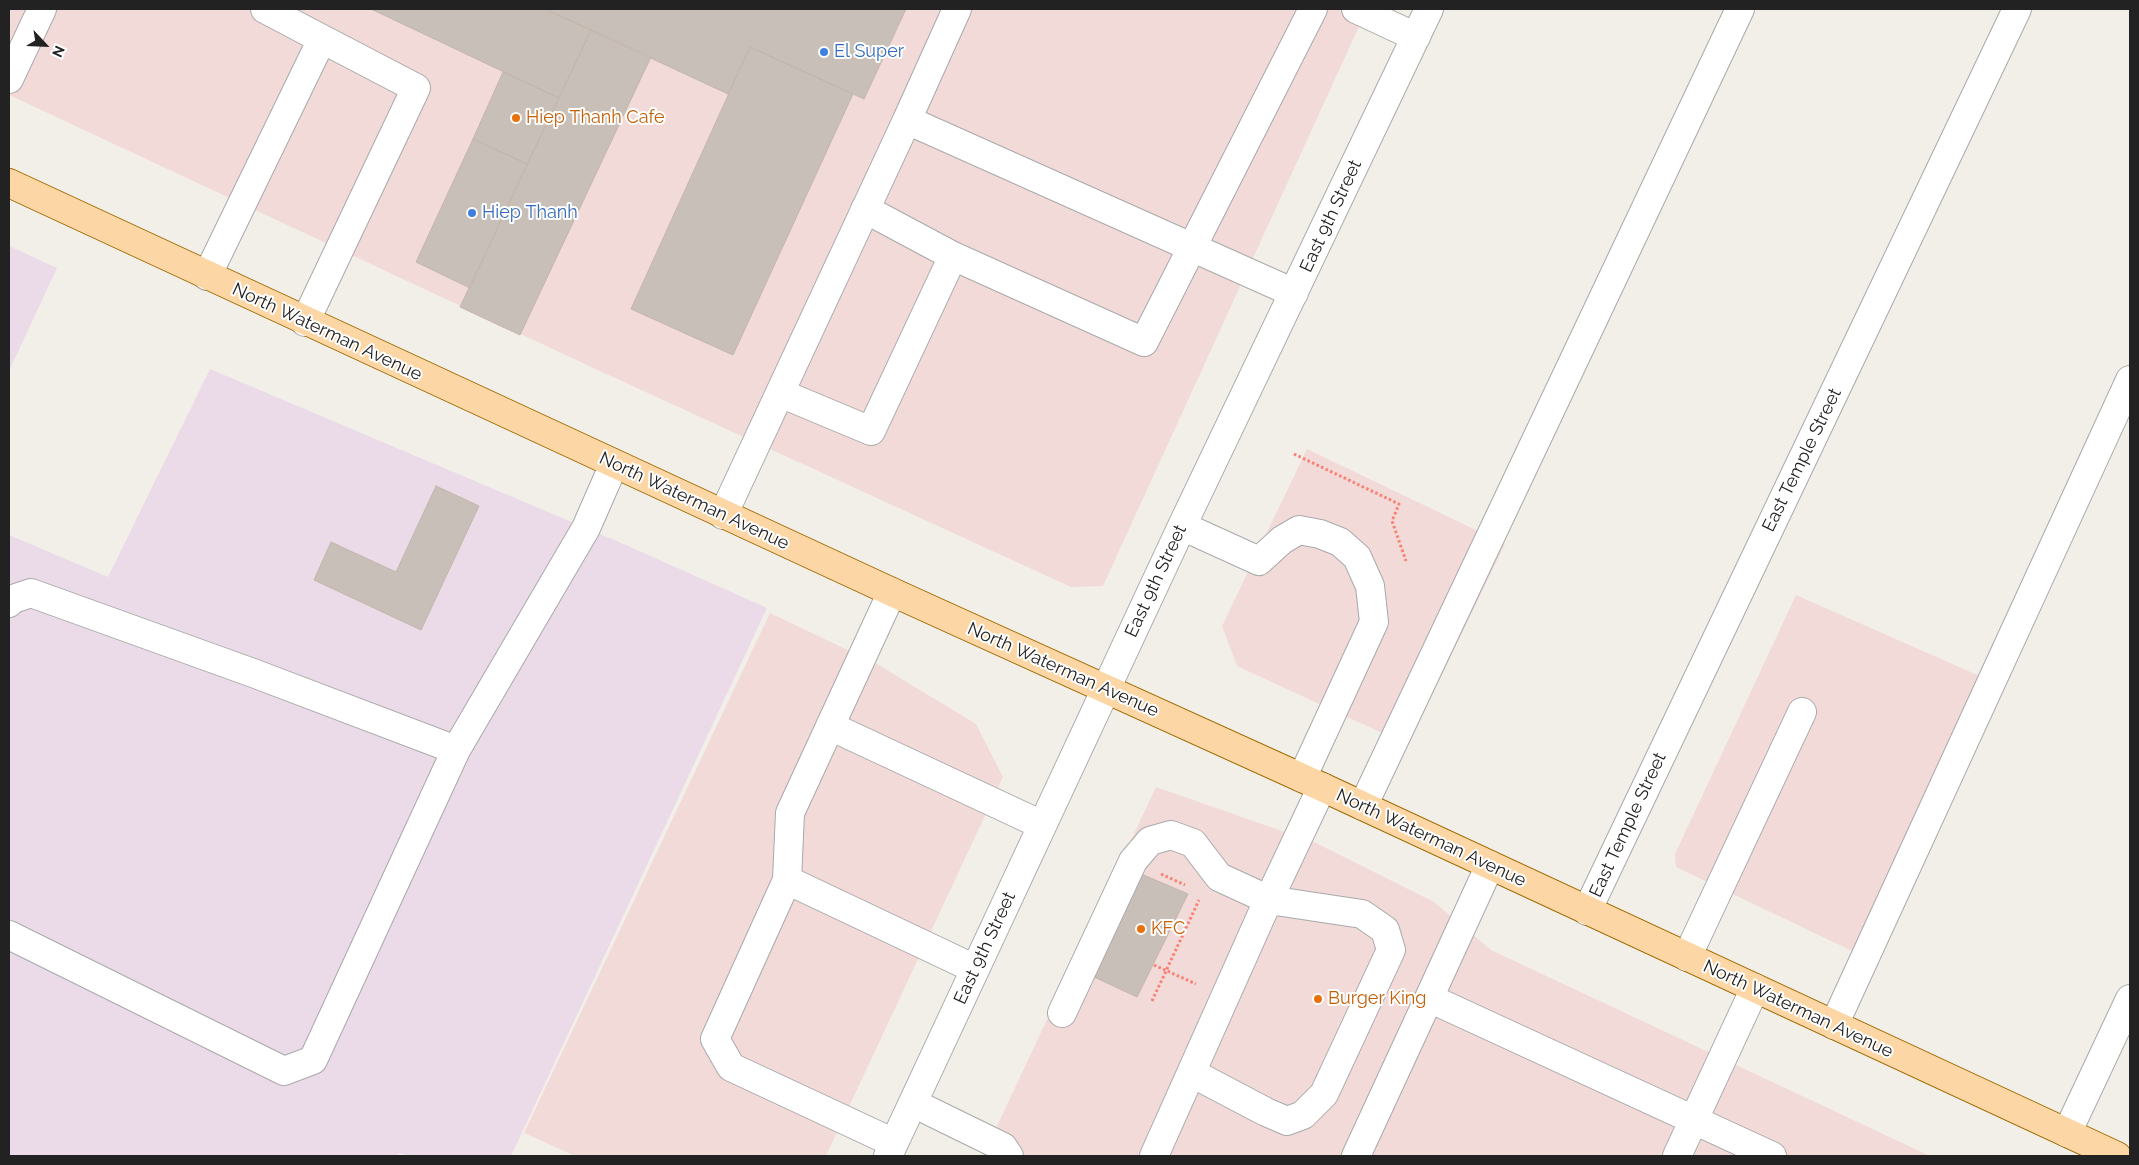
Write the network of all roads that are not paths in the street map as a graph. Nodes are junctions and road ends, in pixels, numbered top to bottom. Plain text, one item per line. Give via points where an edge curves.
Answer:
1 (42, 9) edge
2 (265, 9) edge
3 (957, 9) edge
4 (1313, 9) edge
5 (1356, 9) edge
6 (1429, 9) edge
7 (1740, 9) edge
8 (2017, 9) edge
9 (1416, 37) junction
10 (322, 39) junction
11 (9, 79) edge
12 (907, 120) junction
13 (9, 183) edge
14 (865, 209) junction
15 (1192, 247) junction
16 (953, 256) junction
17 (207, 276) junction
18 (1294, 293) junction
19 (305, 322) junction
20 (2130, 380) edge
21 (780, 392) junction
22 (614, 464) junction
23 (723, 515) junction
24 (1182, 526) junction
25 (892, 592) junction
26 (9, 603) edge
27 (1107, 689) junction
28 (1802, 712) dead end
29 (830, 726) junction
30 (456, 750) junction
31 (1312, 783) junction
32 (1363, 806) junction
33 (1042, 825) junction
34 (1490, 865) junction
35 (787, 880) junction
36 (1269, 900) junction
37 (1587, 910) junction
38 (9, 935) edge
39 (1687, 957) junction
40 (975, 970) junction
41 (1755, 988) junction
42 (1429, 998) junction
43 (2130, 999) edge
44 (1062, 1013) dead end
45 (1834, 1025) junction
46 (1192, 1072) junction
47 (913, 1104) junction
48 (1694, 1120) junction
49 (2068, 1133) junction
50 (891, 1150) edge
51 (1009, 1156) edge
52 (1154, 1156) edge
53 (1356, 1156) edge
54 (1677, 1156) edge
55 (1772, 1156) edge
56 (2116, 1156) edge

1 - 11 street
2 - 10 street
3 - 12 street
4 - 15 street
5 - 9 street
6 - 9 street, East 9th Street
7 - 32 street
8 - 37 street, East Temple Street
9 - 18 street, East 9th Street
10 - 17 street
10 - 19 street via 416,88
12 - 14 street
12 - 15 street
13 - 17 main road, North Waterman Avenue
14 - 16 street
14 - 21 street
15 - 16 street via 1144,342
15 - 18 street
16 - 21 street via 871,431
17 - 19 main road, North Waterman Avenue
18 - 24 street, East 9th Street
19 - 22 main road, North Waterman Avenue
20 - 45 street
21 - 23 street
22 - 23 main road, North Waterman Avenue
22 - 30 street via 586,528
23 - 25 main road, North Waterman Avenue
24 - 27 street, East 9th Street
24 - 31 street via 1259,561 1282,540 1299,530 1340,542 1358,557 1370,586 1374,622
25 - 27 main road, North Waterman Avenue
25 - 29 street
26 - 30 street via 31,593
27 - 31 main road, North Waterman Avenue
27 - 33 street, East 9th Street
28 - 39 street
29 - 33 street
29 - 35 street via 790,813
30 - 38 street via 313,1060 284,1071
31 - 32 main road, North Waterman Avenue
31 - 36 street
32 - 34 main road, North Waterman Avenue
33 - 40 street, East 9th Street
34 - 37 main road, North Waterman Avenue
34 - 42 street
35 - 40 street
35 - 50 street via 715,1039 731,1066
36 - 44 street via 1219,877 1193,843 1171,835 1150,841 1133,861
36 - 46 street
36 - 46 street via 1362,914 1385,930 1391,950 1324,1094 1303,1115 1287,1121
37 - 39 main road, North Waterman Avenue
39 - 41 main road, North Waterman Avenue
40 - 47 street, East 9th Street
41 - 45 main road, North Waterman Avenue
41 - 48 street
42 - 48 street
42 - 53 street
43 - 49 street
45 - 49 main road, North Waterman Avenue
46 - 52 street
47 - 50 street, East 9th Street
47 - 51 street via 1003,1147
48 - 54 street
48 - 55 street
49 - 56 main road, North Waterman Avenue

